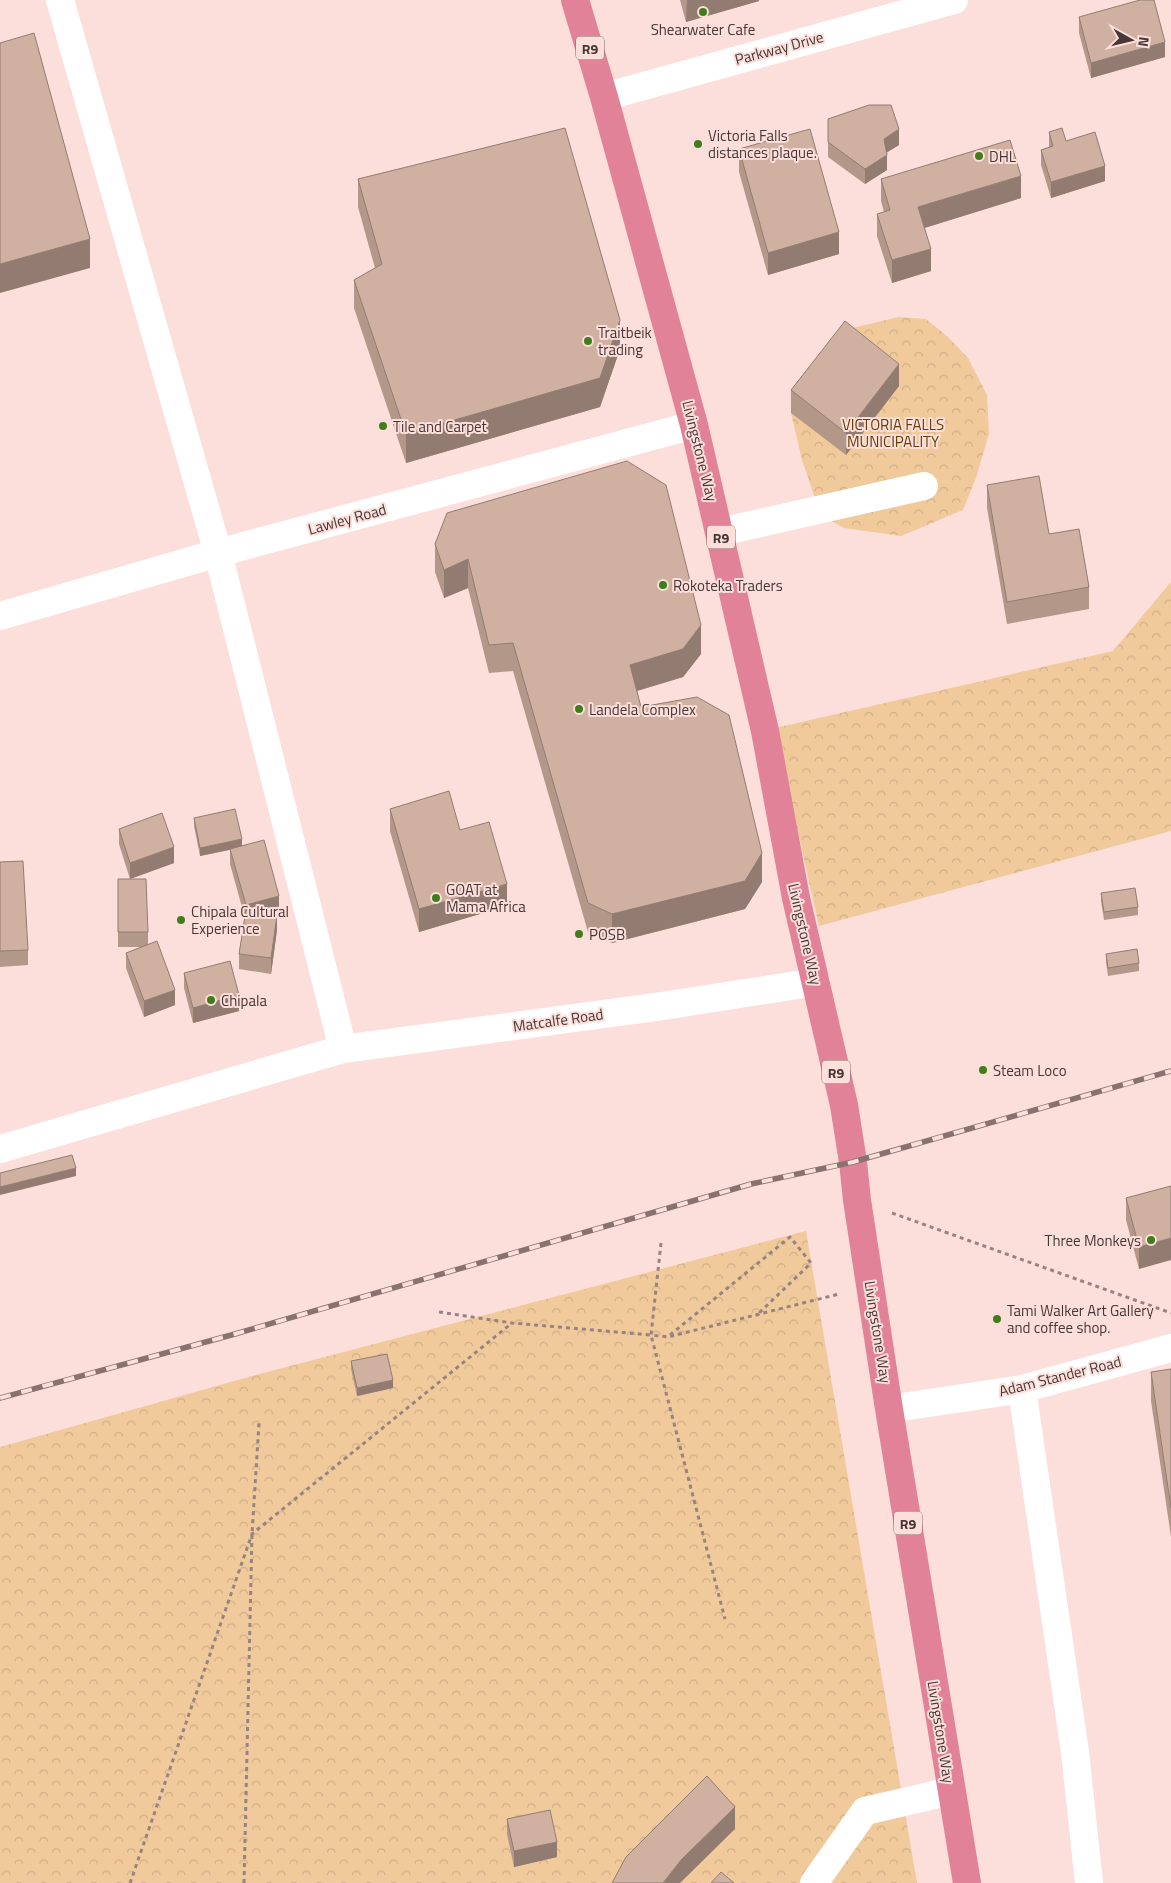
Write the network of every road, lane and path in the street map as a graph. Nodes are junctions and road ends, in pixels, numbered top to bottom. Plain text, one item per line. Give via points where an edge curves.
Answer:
1 (60, 0) edge
2 (576, 0) edge
3 (954, 0) edge
4 (890, 9) edge
5 (604, 97) junction
6 (694, 425) junction
7 (924, 486) dead end
8 (720, 532) junction
9 (218, 553) junction
10 (0, 616) edge
11 (816, 982) junction
12 (343, 1049) junction
13 (0, 1149) edge
14 (856, 1200) junction
15 (661, 1243) dead end
16 (871, 1286) junction
17 (439, 1312) dead end
18 (1171, 1313) edge
19 (755, 1316) junction
20 (512, 1323) junction
21 (651, 1335) junction
22 (668, 1337) junction
23 (1171, 1348) edge
24 (1022, 1389) junction
25 (889, 1409) junction
26 (259, 1423) dead end
27 (252, 1534) junction
28 (725, 1619) dead end
29 (951, 1791) junction
30 (130, 1883) edge
31 (244, 1883) edge
32 (814, 1883) edge
33 (967, 1883) edge
34 (1089, 1883) edge

1 - 9 street
2 - 5 highway, Livingstone Way / R9
3 - 4 street, Parkway Drive
4 - 5 street, Parkway Drive
5 - 6 highway, Livingstone Way / R9
6 - 8 highway, Livingstone Way / R9
6 - 9 street, Lawley Road
7 - 8 street
8 - 11 highway, Livingstone Way / R9
9 - 10 street, Lawley Road
9 - 12 street
11 - 12 street, Matcalfe Road via 654,1008
11 - 14 highway, Livingstone Way / R9 via 844,1105
12 - 13 street, Matcalfe Road
14 - 16 highway, Livingstone Way / R9
14 - 18 path
15 - 21 path
16 - 19 path
16 - 25 highway, Livingstone Way / R9
17 - 20 path
19 - 22 path
19 - 22 path via 811,1263 790,1238
20 - 21 path
20 - 27 path
21 - 22 path
21 - 28 path
23 - 24 street, Adam Stander Road
24 - 25 street, Adam Stander Road
24 - 34 street via 1075,1752
25 - 29 highway, Livingstone Way / R9
26 - 27 path
27 - 30 path
27 - 31 path
29 - 32 street via 865,1811
29 - 33 highway, Livingstone Way / R9

